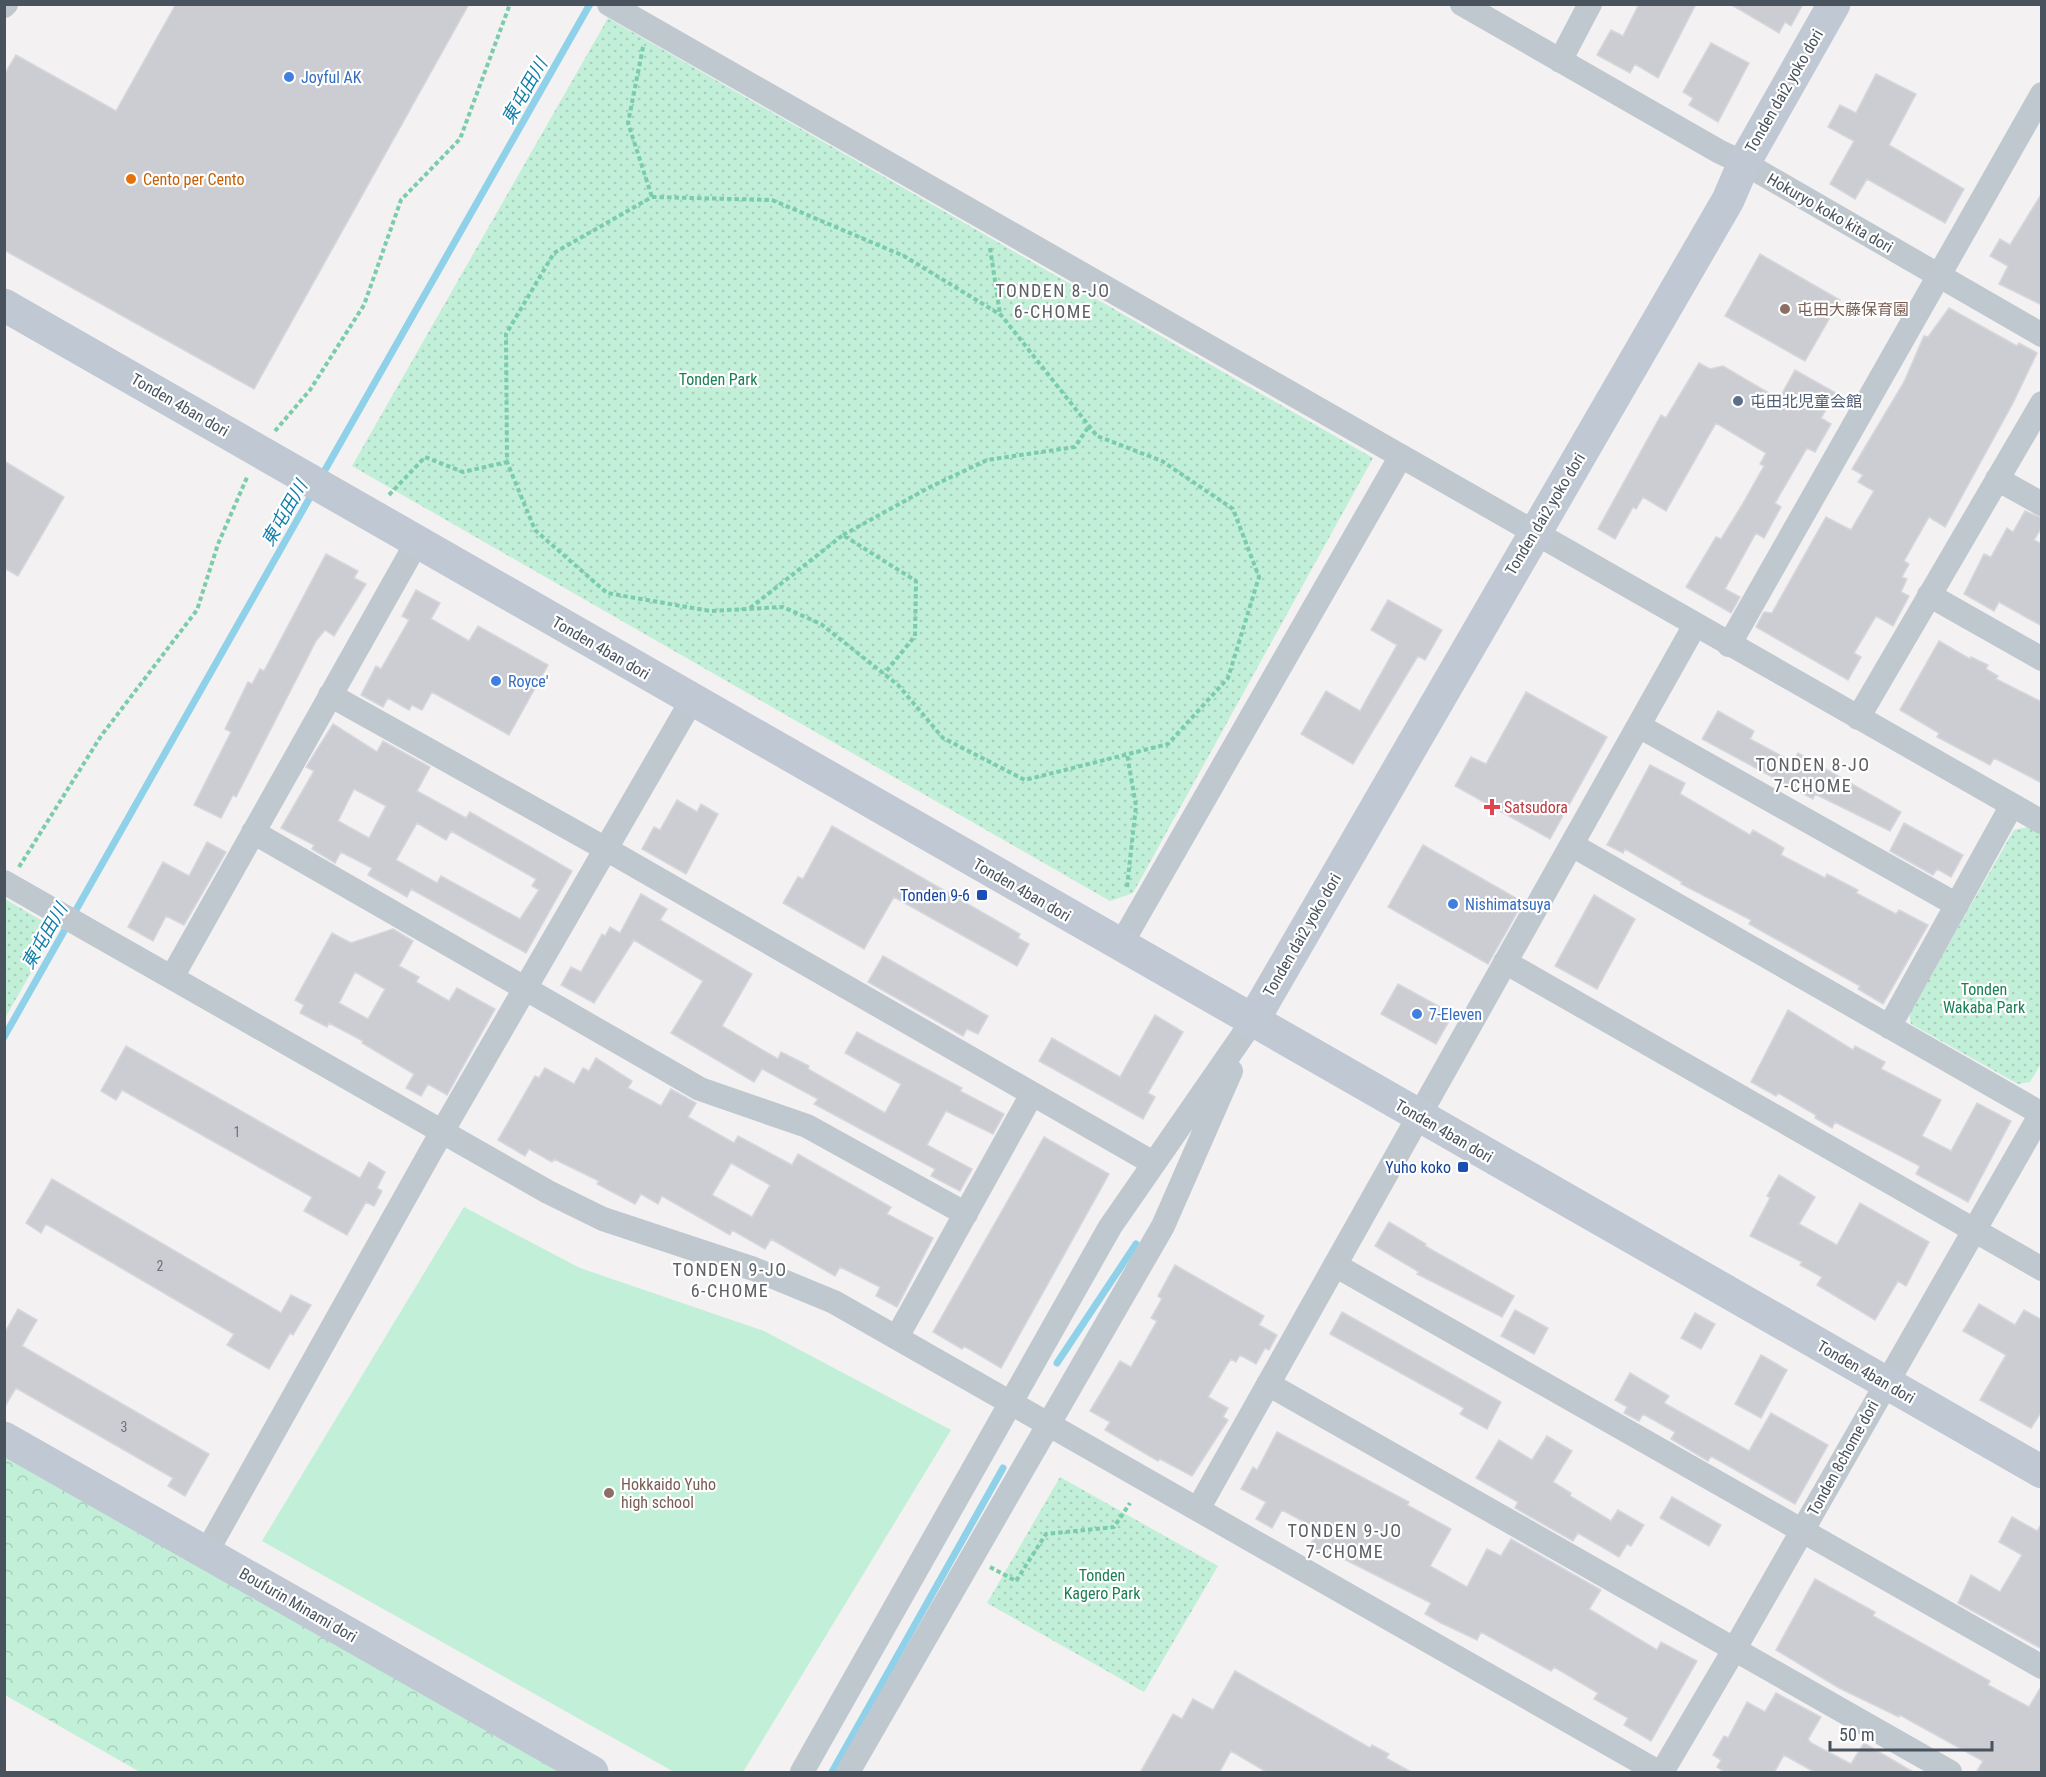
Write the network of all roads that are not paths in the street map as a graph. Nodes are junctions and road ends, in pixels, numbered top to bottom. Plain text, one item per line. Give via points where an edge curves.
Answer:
1 (1462, 4) edge
2 (1590, 4) edge
3 (1834, 4) edge
4 (612, 6) edge
5 (1560, 61) junction
6 (2042, 94) edge
7 (1744, 163) junction
8 (1938, 274) junction
9 (4, 305) edge
10 (2042, 335) edge
11 (2042, 402) edge
12 (1401, 456) junction
13 (1997, 479) junction
14 (2042, 504) edge
15 (1533, 532) junction
16 (417, 542) junction
17 (1929, 596) junction
18 (1695, 625) junction
19 (1729, 645) junction
20 (2042, 659) edge
21 (330, 695) junction
22 (692, 700) junction
23 (1858, 718) junction
24 (1639, 726) junction
25 (2012, 806) junction
26 (2042, 822) edge
27 (253, 832) junction
28 (1572, 845) junction
29 (606, 849) junction
30 (9, 878) edge
31 (1957, 905) junction
32 (1120, 946) junction
33 (1505, 962) junction
34 (172, 977) junction
35 (526, 988) junction
36 (1252, 1022) junction
37 (1889, 1027) junction
38 (1032, 1094) junction
39 (2041, 1113) edge
40 (1419, 1117) junction
41 (442, 1132) junction
42 (1153, 1162) junction
43 (966, 1214) junction
44 (1973, 1230) junction
45 (1335, 1265) junction
46 (2042, 1269) edge
47 (897, 1337) junction
48 (1886, 1383) junction
49 (1268, 1384) junction
50 (1010, 1402) junction
51 (1048, 1424) junction
52 (4, 1438) edge
53 (2042, 1472) edge
54 (1198, 1509) junction
55 (1802, 1531) junction
56 (206, 1553) junction
57 (1734, 1650) junction
58 (2042, 1667) edge
59 (591, 1773) edge
60 (802, 1773) edge
61 (848, 1773) edge
62 (1660, 1773) edge
63 (1950, 1773) edge

1 - 5 street, Hokuryo koko kita dori
2 - 5 street
3 - 7 street, Tonden dai2 yoko dori
4 - 12 street
5 - 7 street, Hokuryo koko kita dori
6 - 8 street
7 - 8 street, Hokuryo koko kita dori
7 - 15 street, Tonden dai2 yoko dori via 1728,200
8 - 10 street, Hokuryo koko kita dori
8 - 19 street
9 - 16 street, Tonden 4ban dori
11 - 13 street
12 - 15 street
12 - 32 street
13 - 14 street
13 - 17 street
15 - 18 street
15 - 36 street, Tonden dai2 yoko dori
16 - 21 street
16 - 22 street, Tonden 4ban dori
17 - 20 street
17 - 23 street
18 - 19 street
18 - 24 street
19 - 23 street
21 - 27 street
21 - 29 street
22 - 29 street
22 - 32 street, Tonden 4ban dori
23 - 25 street
24 - 28 street
24 - 31 street
25 - 26 street
25 - 31 street
27 - 34 street
27 - 35 street
28 - 33 street
28 - 37 street
29 - 35 street
29 - 38 street
30 - 34 street via 53,909
31 - 37 street
32 - 36 street, Tonden 4ban dori
33 - 40 street
33 - 44 street
34 - 41 street
35 - 41 street
35 - 43 street via 700,1089 807,1126
36 - 40 street, Tonden 4ban dori
36 - 42 street
36 - 51 street via 1163,1226
37 - 39 street
38 - 42 street
38 - 43 street
39 - 44 street, Tonden 8chome dori
40 - 45 street
40 - 48 street, Tonden 4ban dori
41 - 47 street via 603,1219 754,1269 834,1302
41 - 56 street
42 - 50 street via 1110,1227
43 - 47 street
44 - 46 street
44 - 48 street, Tonden 8chome dori
45 - 49 street
45 - 55 street
47 - 50 street
48 - 53 street, Tonden 4ban dori
48 - 55 street, Tonden 8chome dori
49 - 54 street
49 - 57 street
50 - 51 street
50 - 60 street
51 - 54 street
51 - 61 street
52 - 56 street, Boufurin Minami dori
54 - 62 street
55 - 57 street, Tonden 8chome dori
55 - 58 street
56 - 59 street, Boufurin Minami dori
57 - 62 street, Tonden 8chome dori
57 - 63 street

